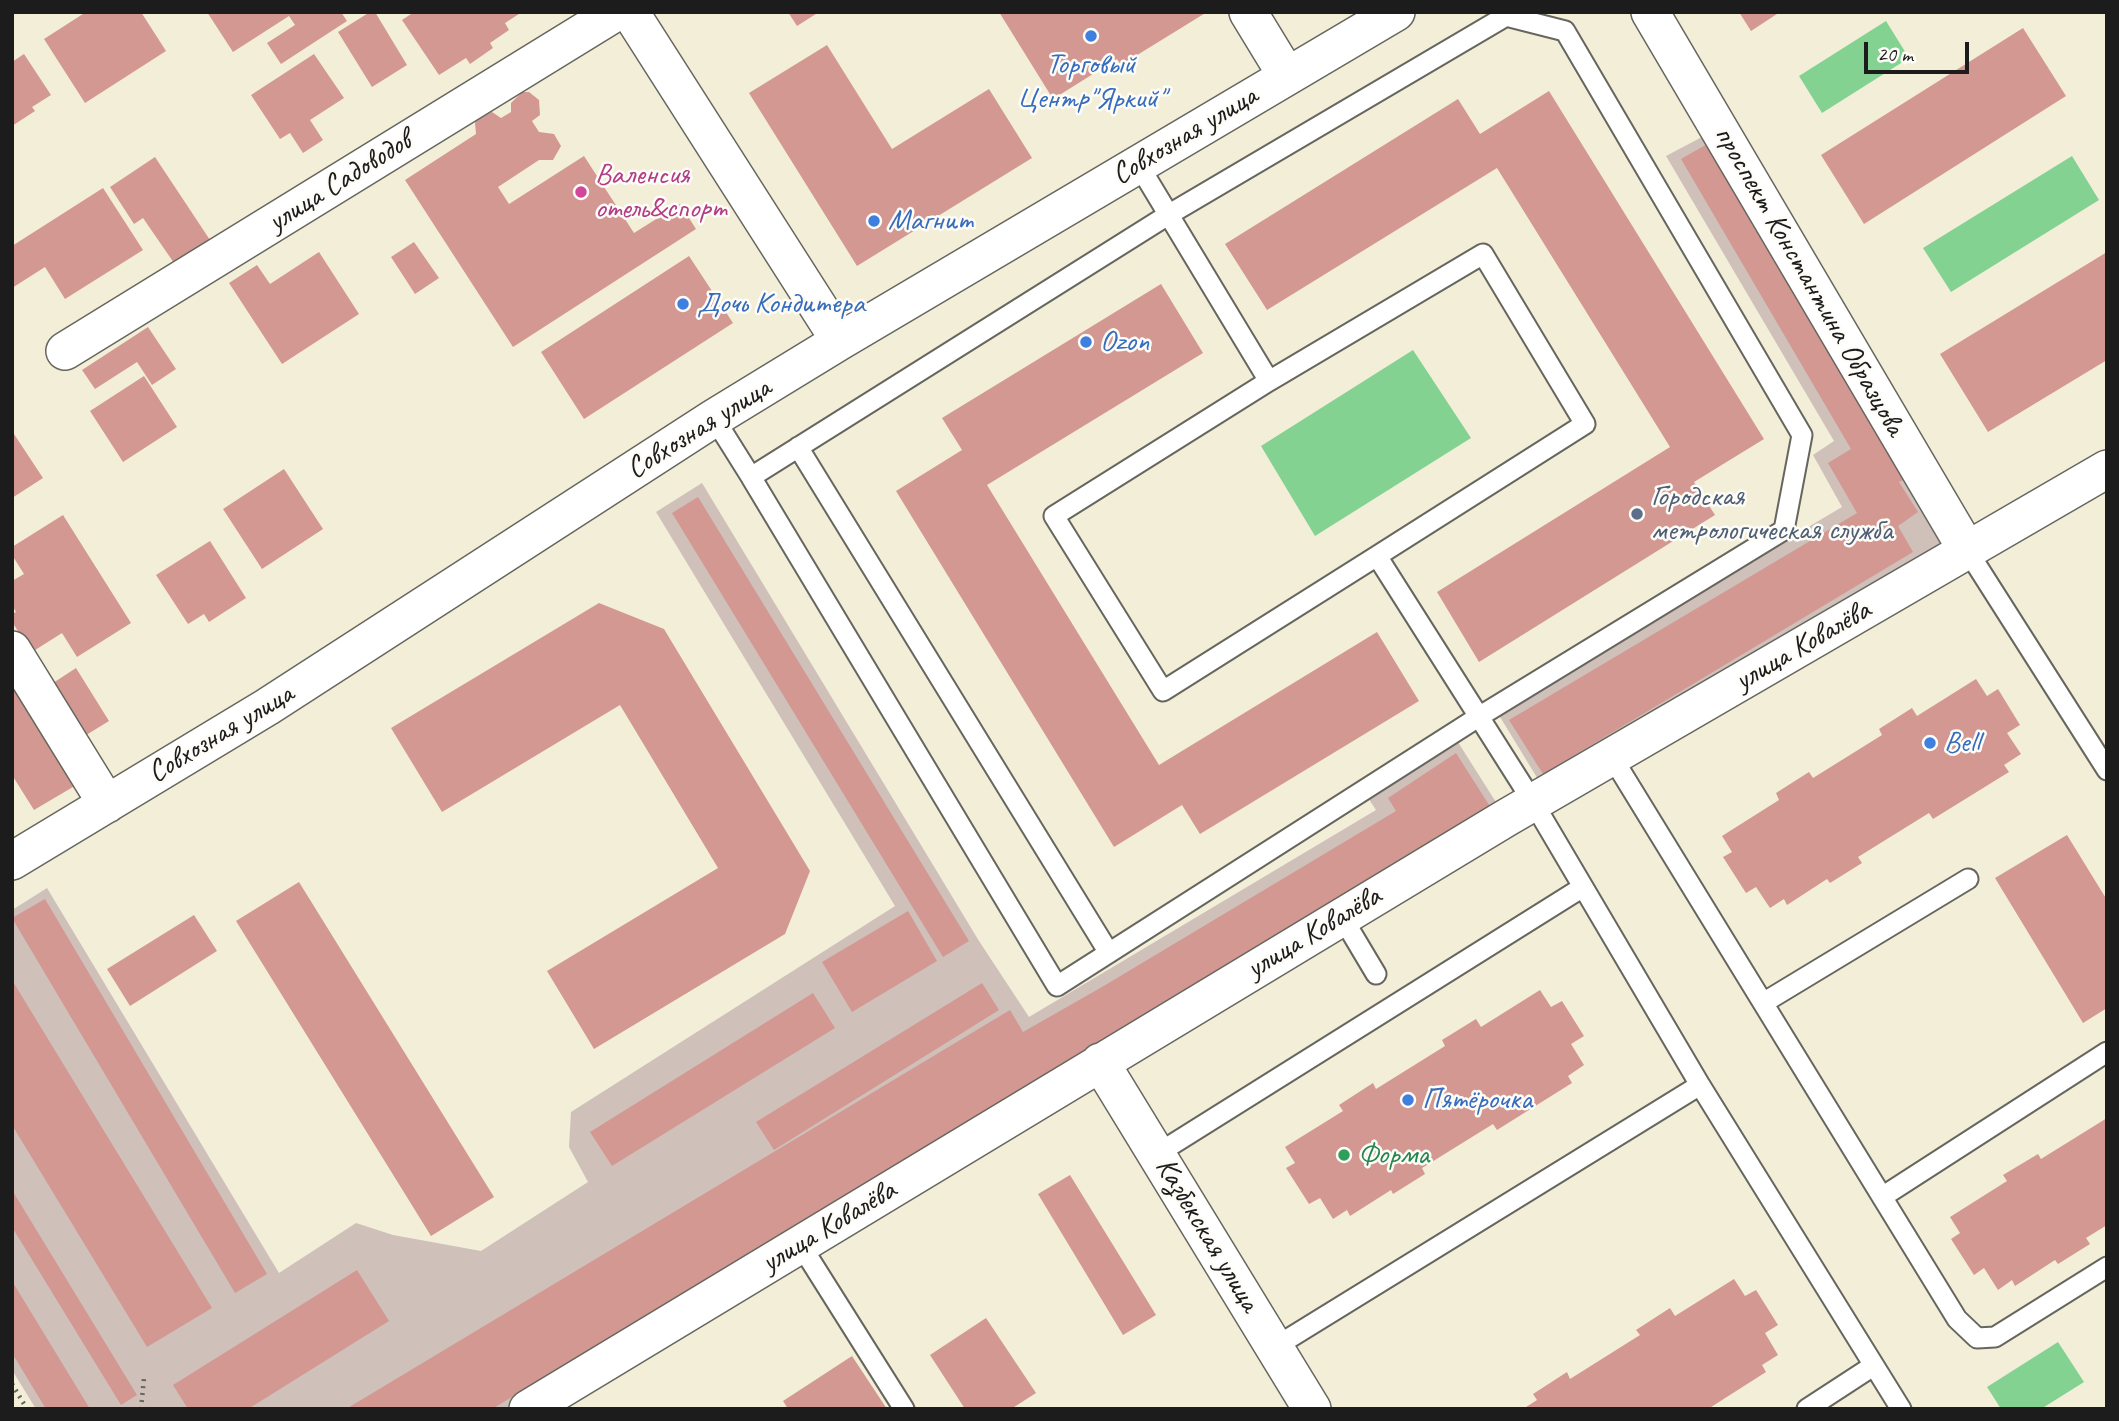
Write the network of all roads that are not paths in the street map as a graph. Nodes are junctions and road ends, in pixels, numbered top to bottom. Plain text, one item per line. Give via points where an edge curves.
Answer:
1 (616, 12) edge
2 (630, 12) edge
3 (1248, 12) edge
4 (1396, 12) edge
5 (1650, 12) edge
6 (1287, 76) junction
7 (1138, 164) junction
8 (1168, 215) junction
9 (840, 341) junction
10 (65, 351) dead end
11 (1269, 381) junction
12 (714, 418) junction
13 (799, 447) junction
14 (2107, 469) edge
15 (751, 477) junction
16 (1966, 550) junction
17 (1377, 556) junction
18 (12, 650) edge
19 (1480, 716) junction
20 (1612, 757) junction
21 (2107, 770) edge
22 (1533, 802) junction
23 (107, 804) junction
24 (12, 861) edge
25 (1968, 879) dead end
26 (1583, 887) junction
27 (1342, 917) junction
28 (1109, 953) junction
29 (1376, 974) dead end
30 (1763, 1003) junction
31 (2107, 1052) edge
32 (1100, 1062) junction
33 (1700, 1085) junction
34 (1157, 1154) junction
35 (1882, 1197) junction
36 (800, 1244) junction
37 (2107, 1267) edge
38 (1275, 1347) junction
39 (1873, 1366) junction
40 (528, 1409) edge
41 (904, 1409) edge
42 (1312, 1409) edge
43 (1807, 1409) edge
44 (1901, 1409) edge

1 - 10 street, улица Садоводов
2 - 9 street
3 - 6 street
4 - 6 street, Совхозная улица
5 - 16 street, проспект Константина Образцова
6 - 7 street, Совхозная улица
7 - 8 lane
7 - 9 street, Совхозная улица
8 - 11 lane
8 - 13 lane
8 - 19 lane via 1506,16 1565,31 1802,435 1784,530
9 - 12 street, Совхозная улица
11 - 17 lane via 1483,254 1585,424
11 - 17 lane via 1054,516 1163,691
12 - 15 lane
12 - 23 street, Совхозная улица via 267,707
13 - 15 lane
13 - 28 lane
14 - 16 street, улица Ковалёва
15 - 28 lane via 1057,986
16 - 20 street, улица Ковалёва
16 - 21 lane
17 - 19 lane
18 - 23 street
19 - 22 lane
19 - 28 lane
20 - 22 street, улица Ковалёва
20 - 30 lane
22 - 26 lane
22 - 27 street, улица Ковалёва
23 - 24 street, Совхозная улица
25 - 30 lane
26 - 33 lane
26 - 34 lane
27 - 29 lane
27 - 32 street, улица Ковалёва
30 - 35 lane
31 - 35 lane
32 - 34 street, Казбекская улица
32 - 36 street, улица Ковалёва
33 - 38 lane
33 - 39 lane
34 - 38 street, Казбекская улица
35 - 37 lane via 1957,1319 1977,1338 1995,1337
36 - 40 street, улица Ковалёва
36 - 41 lane
38 - 42 street, Казбекская улица
39 - 43 lane
39 - 44 lane

